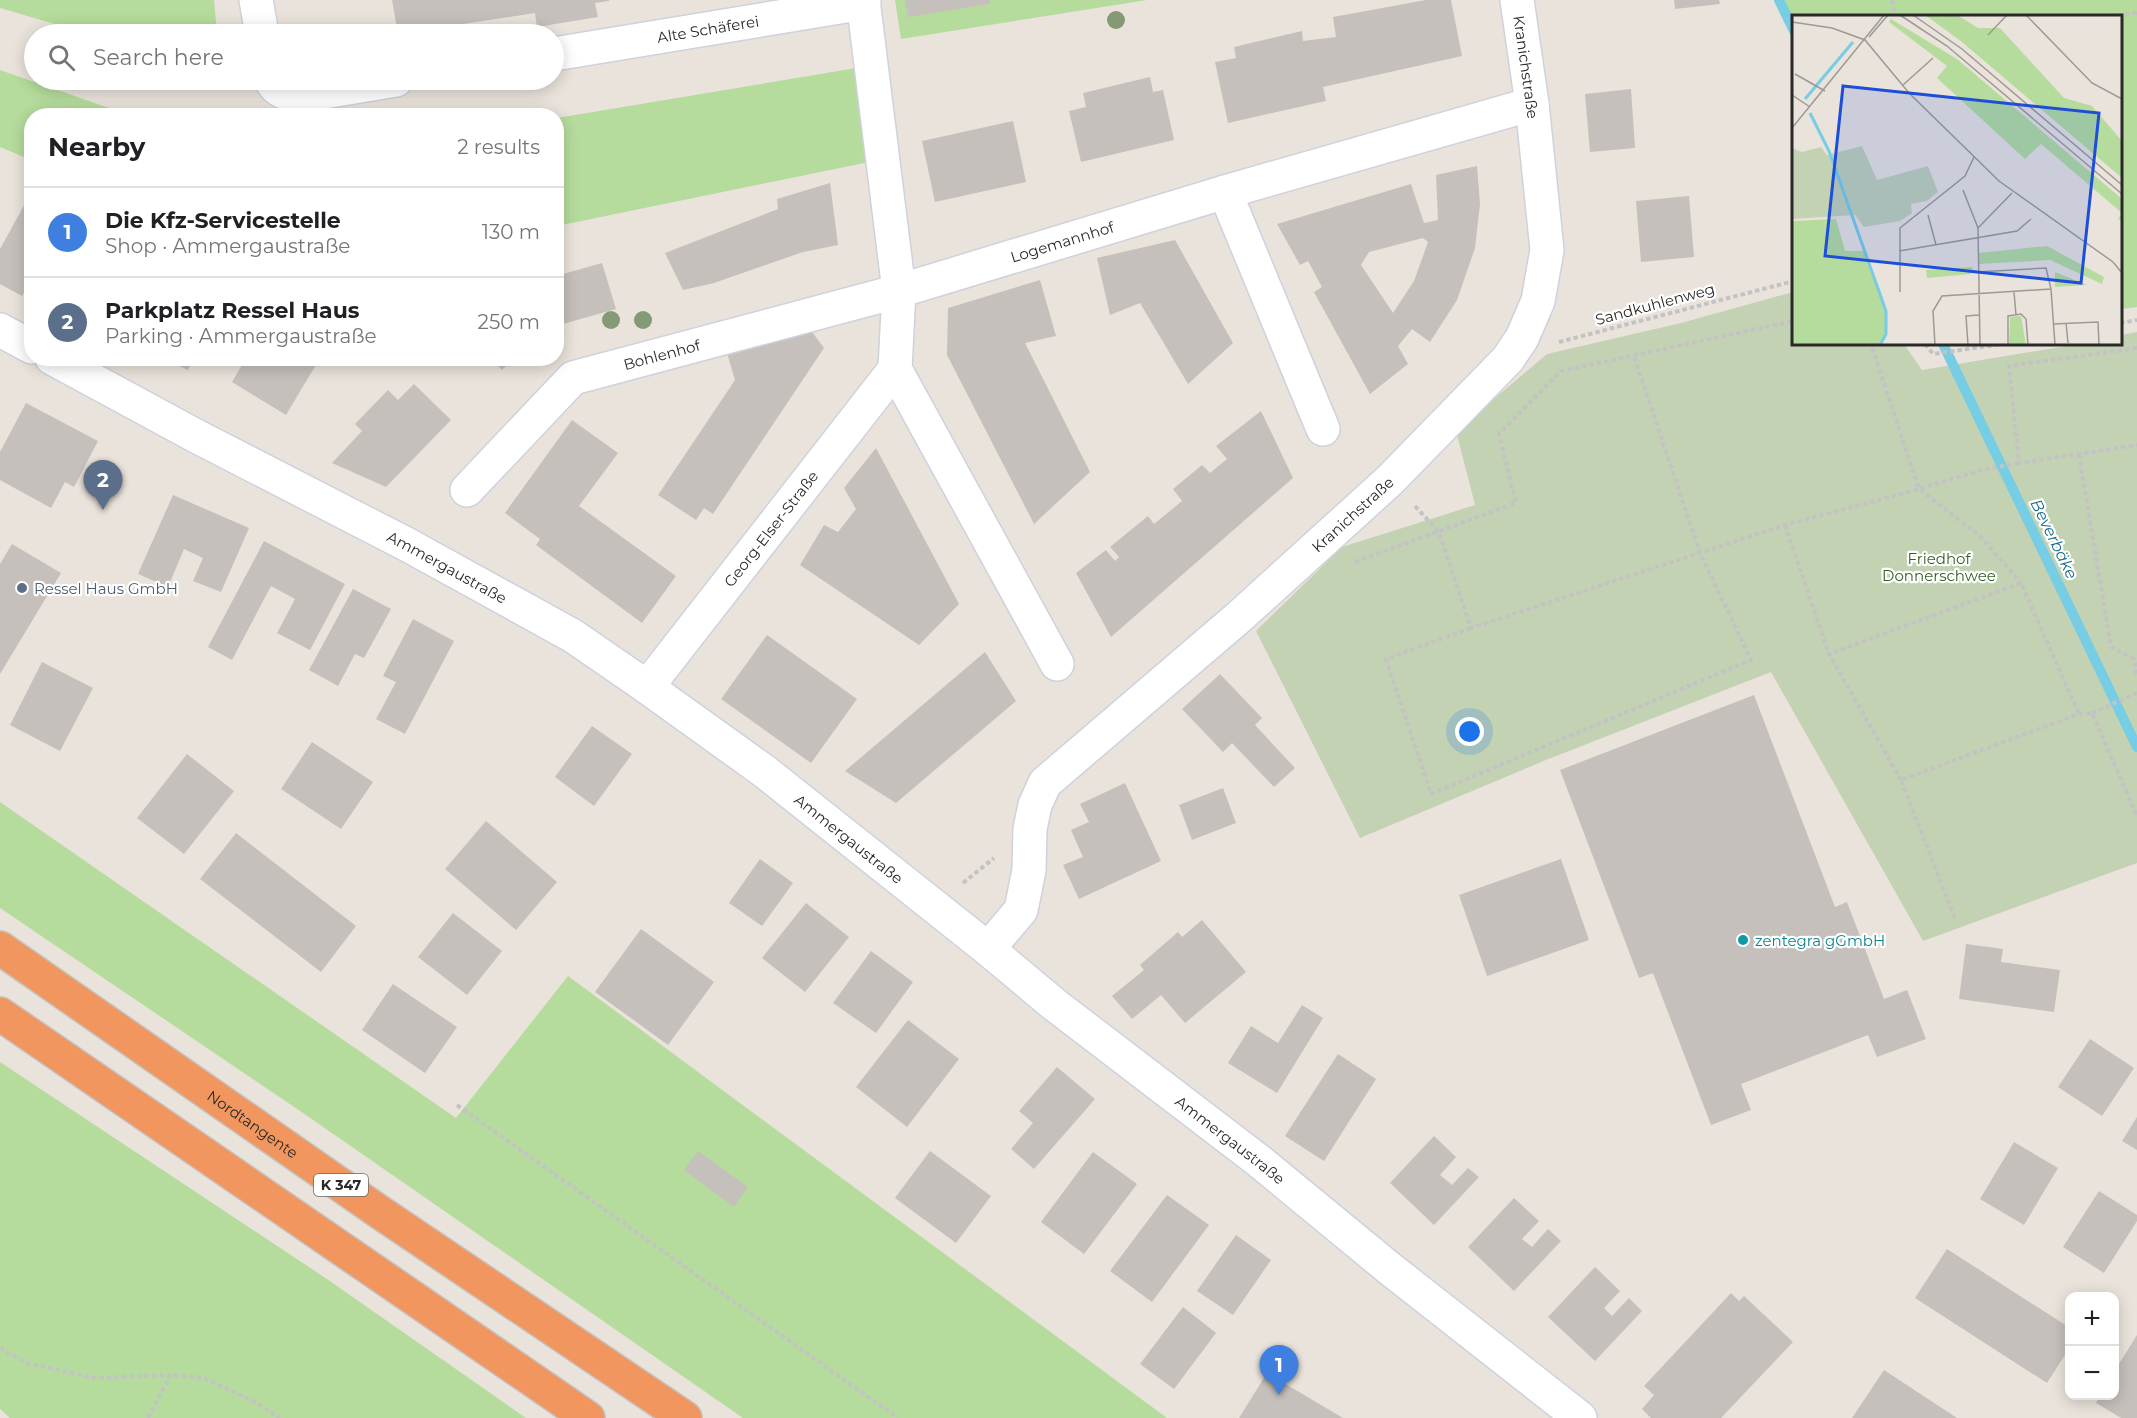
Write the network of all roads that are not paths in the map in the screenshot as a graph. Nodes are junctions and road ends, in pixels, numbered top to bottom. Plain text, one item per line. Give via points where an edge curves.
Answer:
1 (256, 0) edge
2 (1517, 0) edge
3 (864, 1) edge
4 (260, 24) edge
5 (564, 52) edge
6 (280, 90) edge
7 (336, 90) edge
8 (1532, 104) junction
9 (1225, 192) junction
10 (899, 291) junction
11 (0, 330) edge
12 (24, 343) edge
13 (67, 366) edge
14 (895, 369) junction
15 (1323, 429) dead end
16 (468, 490) dead end
17 (1057, 664) dead end
18 (647, 687) junction
19 (0, 948) edge
20 (988, 949) junction
21 (0, 1014) edge
22 (588, 1418) edge
23 (685, 1418) edge
24 (1580, 1418) edge

1 - 4 street
2 - 8 street, Kranichstraße
3 - 5 street, Alte Schäferei
3 - 10 street
6 - 7 street via 300,96
8 - 9 street, Logemannhof
8 - 20 street, Kranichstraße via 1547,250 1538,301 1522,338 1508,359 1390,480 1046,783 1035,805 1030,829 1029,870 1021,910
9 - 10 street, Logemannhof
9 - 15 street
10 - 14 street
10 - 16 street, Bohlenhof via 573,378
11 - 12 street
13 - 18 street, Ammergaustraße via 573,636
14 - 17 street
14 - 18 street, Georg-Elser-Straße
18 - 20 street, Ammergaustraße via 764,771
19 - 23 highway, Nordtangente / K 347 via 378,1211
20 - 24 street, Ammergaustraße
21 - 22 highway

